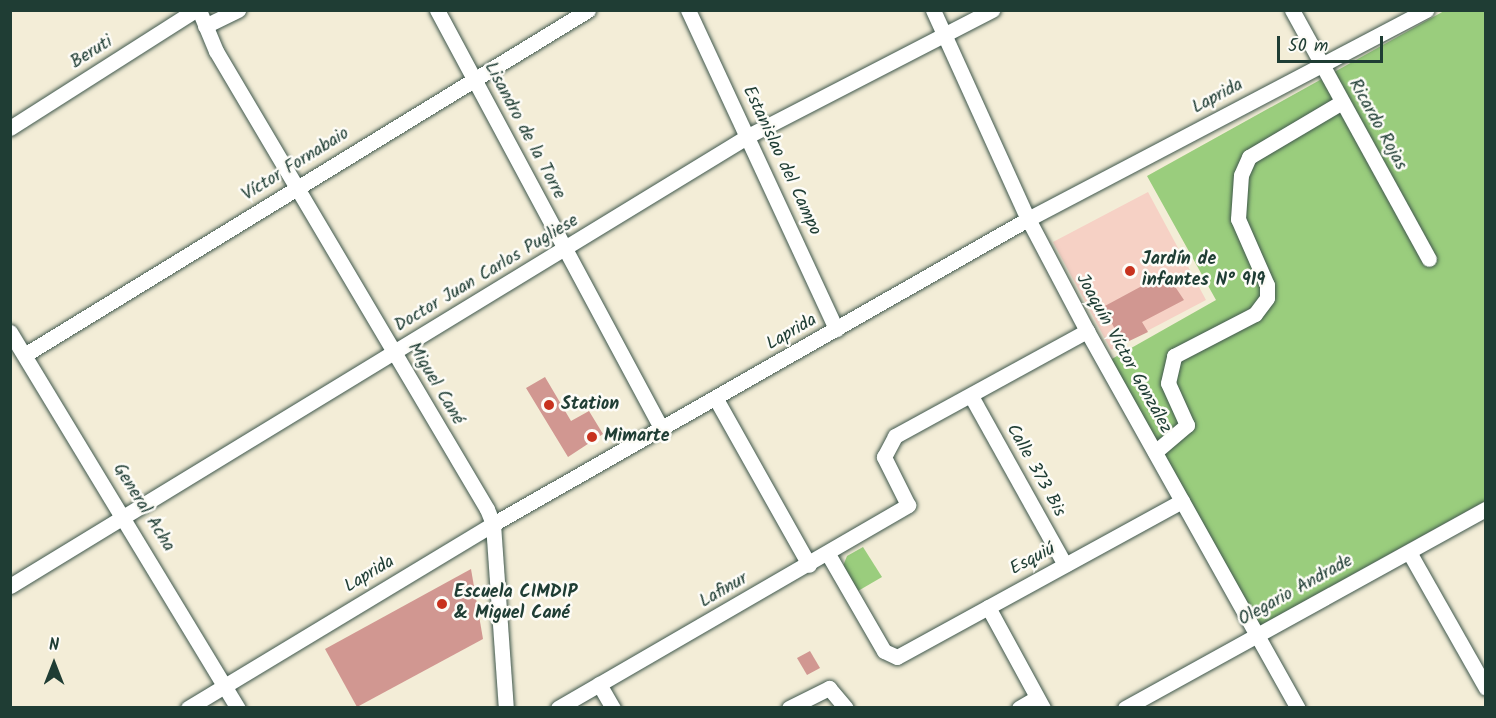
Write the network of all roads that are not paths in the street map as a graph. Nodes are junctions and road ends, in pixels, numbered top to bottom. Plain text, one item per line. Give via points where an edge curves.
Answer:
1 (197, 10) edge
2 (238, 10) edge
3 (437, 10) edge
4 (588, 10) edge
5 (688, 10) edge
6 (933, 10) edge
7 (992, 10) edge
8 (1292, 10) edge
9 (1426, 10) edge
10 (205, 26) junction
11 (945, 38) junction
12 (1321, 65) junction
13 (474, 78) junction
14 (1342, 102) junction
15 (10, 128) edge
16 (748, 136) junction
17 (296, 188) junction
18 (1028, 219) junction
19 (565, 249) junction
20 (1429, 259) dead end
21 (836, 329) junction
22 (1087, 331) junction
23 (10, 332) edge
24 (394, 353) junction
25 (26, 354) junction
26 (971, 396) junction
27 (716, 399) junction
28 (662, 429) junction
29 (1155, 452) junction
30 (1182, 501) junction
31 (1485, 509) edge
32 (125, 515) junction
33 (494, 524) junction
34 (1408, 552) junction
35 (828, 554) junction
36 (809, 565) junction
37 (1065, 566) junction
38 (10, 586) edge
39 (988, 607) junction
40 (1259, 634) junction
41 (225, 683) junction
42 (600, 684) junction
43 (1485, 688) edge
44 (1040, 703) edge
45 (188, 708) edge
46 (238, 708) edge
47 (506, 708) edge
48 (558, 708) edge
49 (613, 708) edge
50 (789, 708) edge
51 (846, 708) edge
52 (1019, 708) edge
53 (1125, 708) edge
54 (1298, 708) edge

1 - 10 street, Miguel Cané
1 - 15 street, Beruti
2 - 10 street
3 - 13 street, Lisandro de la Torre
4 - 13 street, Víctor Fornabaio
5 - 16 street, Estanislao del Campo
6 - 11 street, Joaquín Víctor González
7 - 11 street, Doctor Juan Carlos Pugliese
8 - 12 street, Ricardo Rojas
9 - 12 street, Laprida
10 - 17 street, Miguel Cané
11 - 16 street, Doctor Juan Carlos Pugliese
11 - 18 street, Joaquín Víctor González
12 - 14 street, Ricardo Rojas
12 - 18 street, Laprida
13 - 17 street, Víctor Fornabaio
13 - 19 street, Lisandro de la Torre
14 - 20 street, Ricardo Rojas
14 - 29 street via 1250,157 1241,175 1238,219 1267,285 1267,298 1255,314 1174,356 1168,383 1187,425
16 - 19 street, Doctor Juan Carlos Pugliese
16 - 21 street, Estanislao del Campo
17 - 24 street, Miguel Cané
17 - 25 street, Víctor Fornabaio
18 - 21 street, Laprida
18 - 22 street, Joaquín Víctor González
19 - 24 street, Doctor Juan Carlos Pugliese
19 - 28 street, Lisandro de la Torre
21 - 27 street, Laprida
22 - 26 street
22 - 29 street, Joaquín Víctor González
23 - 25 street, General Acha
24 - 32 street, Doctor Juan Carlos Pugliese
24 - 33 street, Miguel Cané
25 - 32 street, General Acha
26 - 35 street, Lafinur via 886,446 886,466 908,505
26 - 37 street, Calle 373 Bis
27 - 28 street, Laprida
27 - 36 street
28 - 33 street, Laprida
29 - 30 street, Joaquín Víctor González
30 - 37 street, Esquiú
30 - 40 street, Joaquín Víctor González
31 - 34 street, Olegario Andrade
32 - 38 street, Doctor Juan Carlos Pugliese
32 - 41 street, General Acha
33 - 41 street, Laprida
33 - 47 street, Miguel Cané
34 - 40 street, Olegario Andrade
34 - 43 street
35 - 36 street, Lafinur
35 - 39 street, Esquiú via 884,651 903,655
36 - 42 street, Lafinur
37 - 39 street, Esquiú
39 - 44 street
40 - 53 street, Olegario Andrade
40 - 54 street, Joaquín Víctor González
41 - 45 street, Laprida
41 - 46 street, General Acha
42 - 48 street, Lafinur
42 - 49 street
44 - 52 street
50 - 51 street via 820,689 836,692

